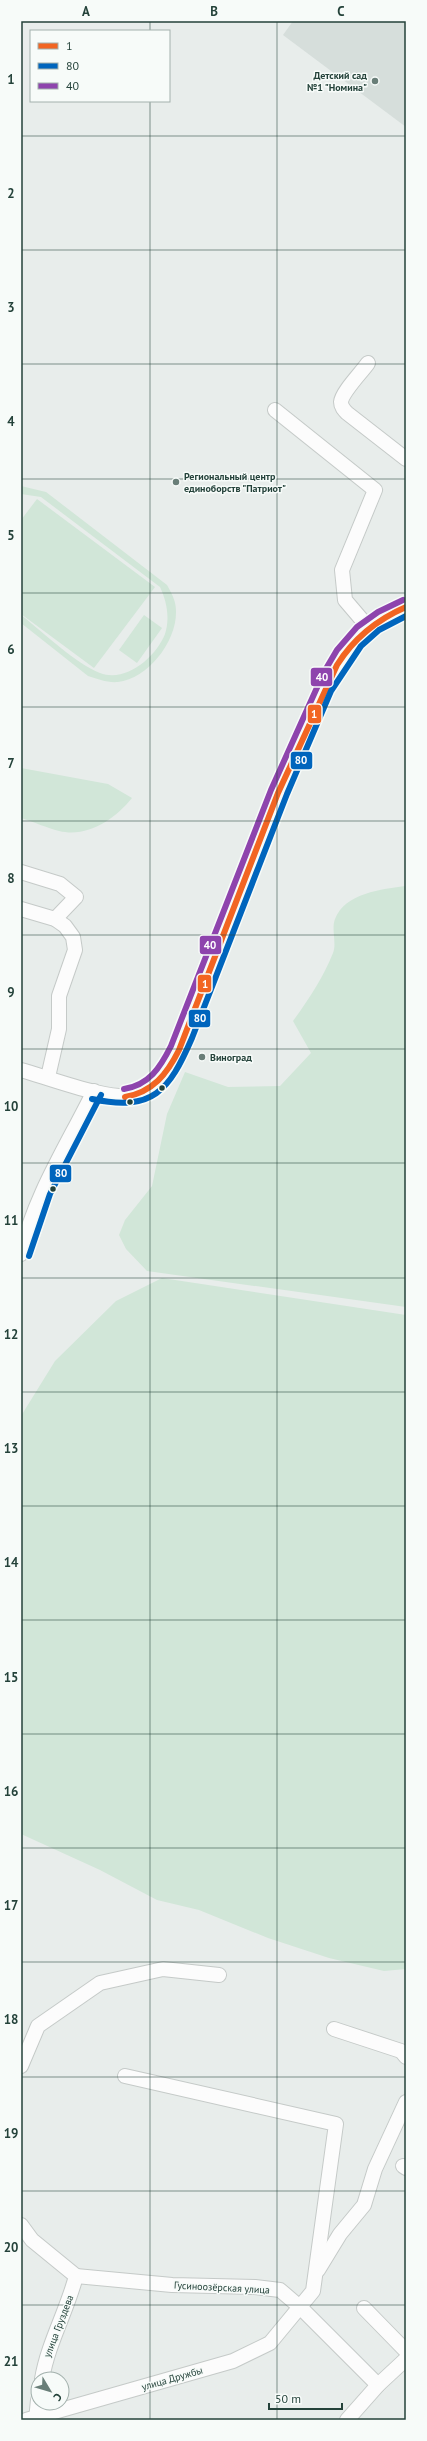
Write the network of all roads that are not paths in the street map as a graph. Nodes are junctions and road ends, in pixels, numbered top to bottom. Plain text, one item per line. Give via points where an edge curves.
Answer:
1 (368, 363) dead end
2 (275, 410) dead end
3 (406, 459) edge
4 (406, 607) edge
5 (368, 627) junction
6 (21, 872) edge
7 (21, 909) edge
8 (55, 919) junction
9 (21, 1070) edge
10 (48, 1077) junction
11 (94, 1091) junction
12 (21, 1254) edge
13 (219, 1975) dead end
14 (334, 2029) dead end
15 (406, 2057) edge
16 (21, 2066) edge
17 (125, 2076) dead end
18 (406, 2102) edge
19 (21, 2225) edge
20 (76, 2276) junction
21 (315, 2276) junction
22 (301, 2308) junction
23 (364, 2308) dead end
24 (406, 2351) edge
25 (406, 2359) edge
26 (43, 2371) edge
27 (378, 2385) junction
28 (32, 2419) edge
29 (347, 2420) edge

1 - 3 street via 343,396 342,408
2 - 5 street via 376,490 342,570 345,600
4 - 5 street
5 - 11 street via 349,647 325,689 261,836 220,947 177,1051 161,1079 138,1095 125,1097
6 - 8 street via 60,884 76,897
7 - 8 street
8 - 10 street via 65,926 73,937 75,950 59,996 59,1029
9 - 10 street
10 - 11 street
11 - 12 street via 38,1203
13 - 16 street via 163,1968 100,1983 38,2026
14 - 15 street via 401,2051
17 - 21 street via 336,2124
18 - 21 street via 375,2169 364,2205 340,2234
19 - 20 street via 32,2240
20 - 22 street, Гусиноозёрская улица via 274,2289 280,2290
20 - 26 street, улица Груздева
21 - 22 street, улица Дружбы via 313,2291
22 - 27 street, Гусиноозёрская улица
22 - 28 street, улица Дружбы via 270,2343 233,2361
23 - 24 street
25 - 27 street
27 - 29 street

